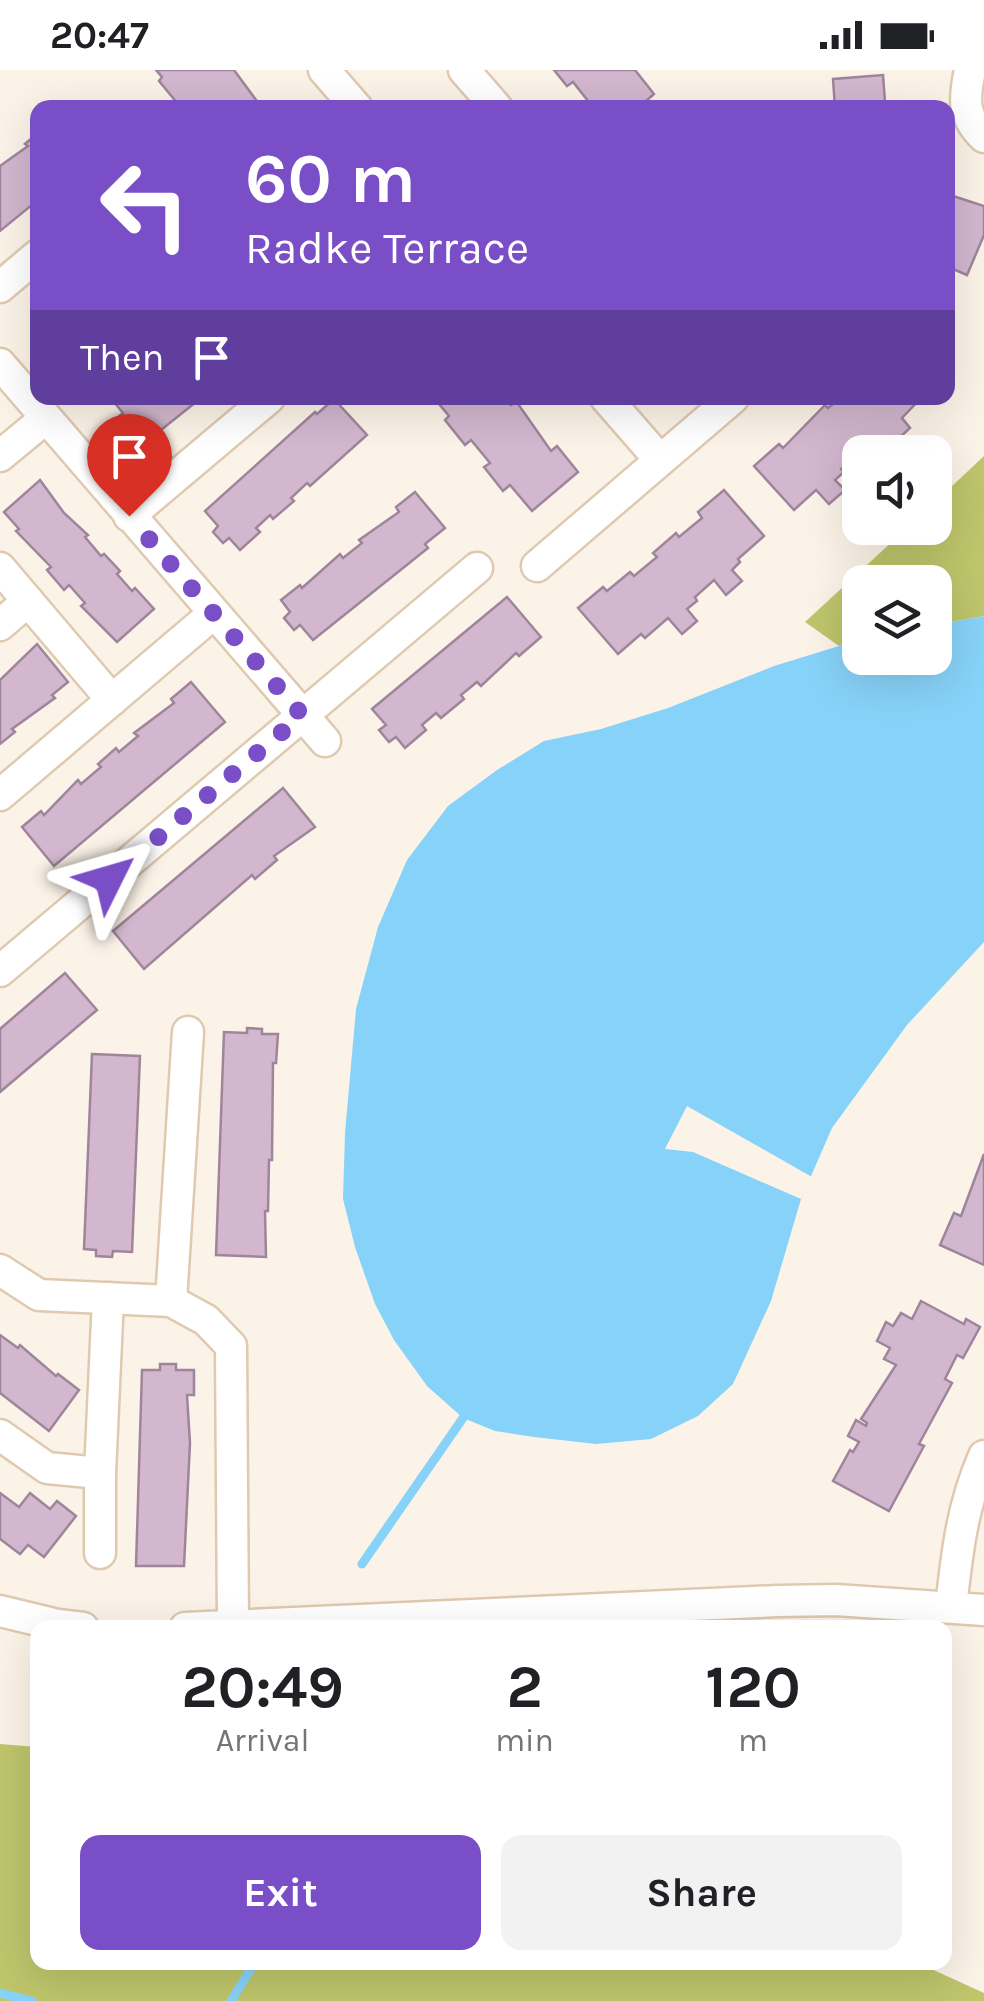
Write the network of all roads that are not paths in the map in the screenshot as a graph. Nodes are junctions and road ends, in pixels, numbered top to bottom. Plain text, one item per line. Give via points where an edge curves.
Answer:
1 (324, 70) edge
2 (464, 70) edge
3 (970, 70) edge
4 (349, 100) edge
5 (490, 100) edge
6 (978, 131) edge
7 (30, 262) edge
8 (0, 287) edge
9 (0, 364) edge
10 (30, 399) edge
11 (35, 405) edge
12 (260, 405) edge
13 (612, 405) edge
14 (725, 405) edge
15 (46, 418) junction
16 (0, 456) edge
17 (660, 460) junction
18 (129, 516) junction
19 (538, 566) dead end
20 (0, 568) edge
21 (477, 568) dead end
22 (28, 601) junction
23 (213, 614) junction
24 (0, 625) edge
25 (112, 700) junction
26 (302, 715) junction
27 (325, 741) dead end
28 (0, 795) edge
29 (0, 971) edge
30 (188, 1032) dead end
31 (0, 1270) edge
32 (108, 1298) junction
33 (171, 1300) junction
34 (0, 1435) edge
35 (984, 1456) edge
36 (100, 1473) junction
37 (100, 1552) dead end
38 (951, 1607) junction
39 (984, 1610) edge
40 (0, 1611) edge
41 (37, 1620) edge
42 (233, 1620) edge
43 (343, 1620) edge

1 - 4 street
2 - 5 street
3 - 6 street via 964,107
7 - 8 street
9 - 10 street
11 - 15 street
12 - 18 street
13 - 17 street
14 - 17 street
15 - 16 street
15 - 18 street
17 - 19 street
18 - 23 street
20 - 22 street
21 - 26 street
22 - 24 street
22 - 25 street
23 - 25 street
23 - 26 street
25 - 28 street
26 - 27 street
26 - 29 street
30 - 33 street
31 - 32 street via 39,1295
32 - 33 street
32 - 36 street
33 - 42 street via 206,1320 231,1346
34 - 36 street via 47,1468
35 - 38 street via 959,1530
36 - 37 street
38 - 39 street
38 - 43 street via 761,1601
40 - 41 street

